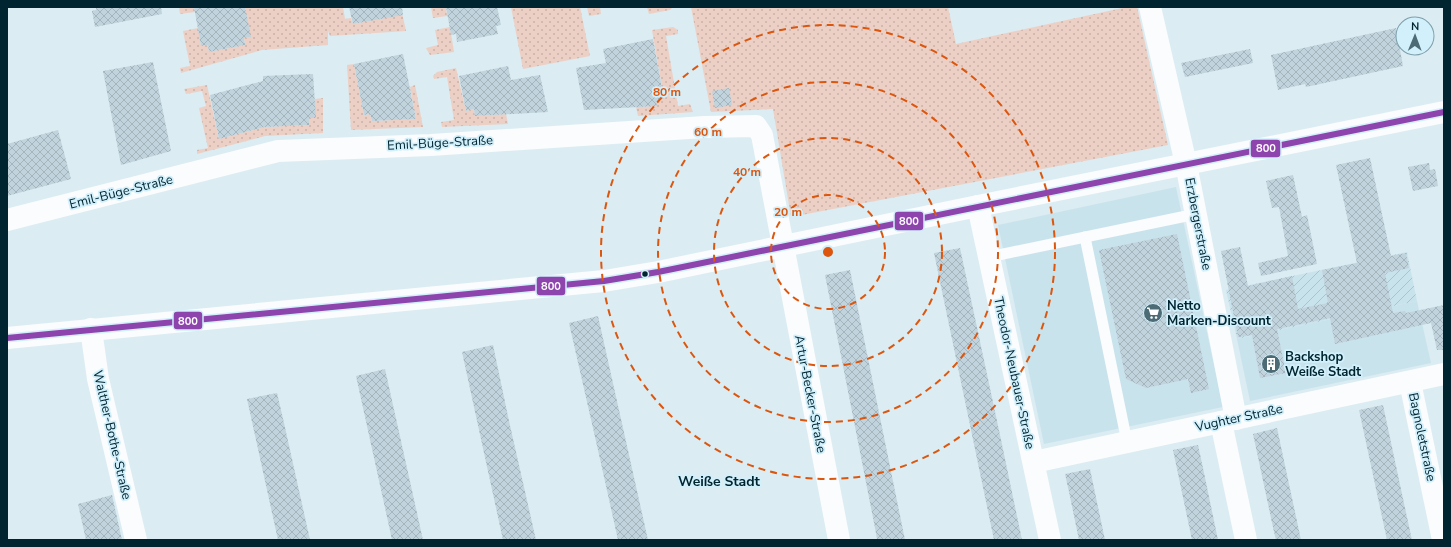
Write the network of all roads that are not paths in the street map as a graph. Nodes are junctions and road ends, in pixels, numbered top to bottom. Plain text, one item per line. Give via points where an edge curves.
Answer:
1 (1150, 7) edge
2 (1444, 112) edge
3 (1186, 164) junction
4 (978, 206) junction
5 (1196, 214) junction
6 (7, 220) edge
7 (1085, 237) junction
8 (783, 247) junction
9 (989, 257) junction
10 (91, 329) junction
11 (7, 338) edge
12 (1444, 374) edge
13 (1410, 382) junction
14 (1228, 420) junction
15 (1127, 442) junction
16 (1034, 462) junction
17 (136, 540) edge
18 (839, 540) edge
19 (1050, 540) edge
20 (1246, 540) edge
21 (1443, 540) edge

1 - 3 street, Erzbergerstraße
2 - 3 street
3 - 4 street
3 - 5 street, Erzbergerstraße
4 - 8 street
4 - 9 street, Theodor-Neubauer-Straße
5 - 7 lane
5 - 14 street, Erzbergerstraße
6 - 8 street, Emil-Büge-Straße via 278,151 432,144 704,126 756,126 762,135
7 - 9 lane
7 - 15 lane
8 - 10 street via 604,281
8 - 18 street, Artur-Becker-Straße
9 - 16 street, Theodor-Neubauer-Straße
10 - 11 street
10 - 17 street, Walther-Bothe-Straße via 98,379
12 - 13 street, Vughter Straße
13 - 14 street, Vughter Straße
13 - 21 street, Bagnoletstraße
14 - 15 street, Vughter Straße
14 - 20 street, Erzbergerstraße
15 - 16 street, Vughter Straße
16 - 19 street, Theodor-Neubauer-Straße

